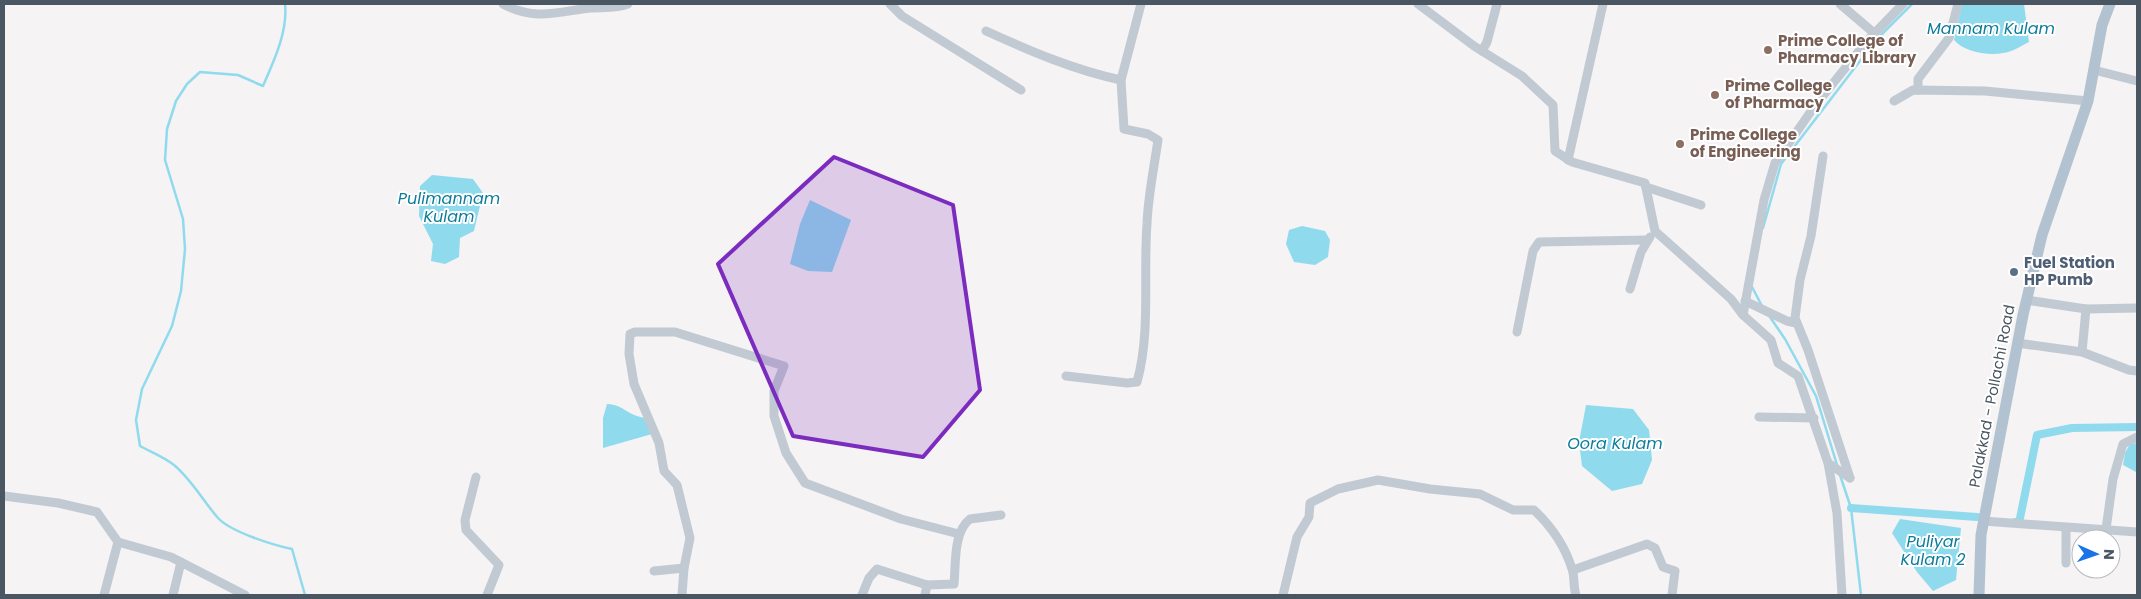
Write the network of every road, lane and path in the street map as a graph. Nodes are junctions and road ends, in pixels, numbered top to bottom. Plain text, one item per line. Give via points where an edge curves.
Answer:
1 (503, 4) edge
2 (628, 4) edge
3 (890, 4) edge
4 (1141, 4) edge
5 (1418, 4) edge
6 (1497, 4) edge
7 (1603, 4) edge
8 (1842, 4) edge
9 (1903, 4) edge
10 (1958, 4) edge
11 (2110, 4) edge
12 (986, 31) dead end
13 (1874, 33) junction
14 (1482, 51) junction
15 (2094, 70) junction
16 (1121, 80) junction
17 (2137, 81) edge
18 (1020, 90) dead end
19 (1918, 90) junction
20 (1894, 101) dead end
21 (2088, 101) junction
22 (1823, 156) dead end
23 (1568, 160) junction
24 (1646, 187) junction
25 (1701, 205) dead end
26 (1655, 230) junction
27 (1647, 240) junction
28 (1630, 290) dead end
29 (2026, 300) junction
30 (1745, 301) junction
31 (2137, 308) edge
32 (2086, 309) junction
33 (1743, 316) junction
34 (1796, 323) junction
35 (1517, 332) dead end
36 (2017, 343) junction
37 (2082, 352) junction
38 (2137, 371) edge
39 (1066, 376) dead end
40 (1759, 417) dead end
41 (1814, 418) junction
42 (2137, 437) edge
43 (1828, 463) junction
44 (476, 477) dead end
45 (4, 496) edge
46 (1001, 515) dead end
47 (1984, 521) junction
48 (2066, 528) junction
49 (2106, 529) joint
50 (2121, 530) edge
51 (2137, 532) edge
52 (959, 534) junction
53 (118, 542) junction
54 (181, 562) junction
55 (2066, 563) dead end
56 (684, 568) junction
57 (1573, 570) junction
58 (654, 571) dead end
59 (927, 585) junction
60 (104, 595) edge
61 (173, 595) edge
62 (245, 595) edge
63 (487, 595) edge
64 (682, 595) edge
65 (862, 595) edge
66 (925, 595) edge
67 (1283, 595) edge
68 (1576, 595) edge
69 (1672, 595) edge
70 (1842, 595) edge
71 (1979, 595) edge

1 - 2 street via 517,12 553,15
3 - 18 street via 902,16
4 - 16 street
5 - 14 street
6 - 14 street
7 - 23 street
8 - 13 street
9 - 13 street
10 - 19 street via 1949,38 1918,79
11 - 15 main road, Palakkad - Pollachi Road via 2102,25
12 - 16 street via 1042,56
13 - 30 street via 1814,107 1775,163 1764,200
14 - 23 street via 1522,76 1554,105 1554,152
15 - 17 street
15 - 21 main road, Palakkad - Pollachi Road
16 - 39 street via 1124,129 1148,134 1158,140 1147,223 1141,368 1137,382
19 - 20 street
19 - 21 street via 1985,91
21 - 29 main road, Palakkad - Pollachi Road via 2042,235
22 - 34 street via 1811,236 1800,280
23 - 24 street via 1645,183
24 - 25 street
24 - 26 street
26 - 27 street
26 - 33 street via 1731,299
27 - 28 street
27 - 35 street via 1539,242 1533,251
29 - 32 street
29 - 36 main road, Palakkad - Pollachi Road
30 - 33 street
30 - 34 street
31 - 32 street
32 - 37 street
33 - 41 street via 1771,340 1778,363 1798,376
34 - 43 street via 1850,478
36 - 37 street
36 - 47 main road, Palakkad - Pollachi Road
37 - 38 street
40 - 41 street
41 - 43 street
42 - 49 street via 2123,444 2113,479
43 - 70 street via 1837,513
44 - 63 street via 465,520 466,530 499,565
45 - 53 street via 96,512
46 - 52 street via 970,519
47 - 48 street
47 - 71 main road, Palakkad - Pollachi Road
48 - 49 street
48 - 55 street
50 - 51 street
52 - 56 street via 901,520 805,483 786,453 774,416 774,391 784,366 674,332 635,332 630,334 634,384 658,443 664,471 676,485 690,538
52 - 59 street via 954,584
53 - 54 street via 155,551
53 - 60 street
54 - 61 street
54 - 62 street
56 - 58 street
56 - 64 street
57 - 67 street via 1552,528 1534,510 1513,510 1475,493 1378,480 1338,489 1310,502 1309,517 1297,537
57 - 68 street
57 - 69 street via 1646,544 1655,548 1663,568 1675,571
59 - 65 street via 877,569 868,578
59 - 66 street

